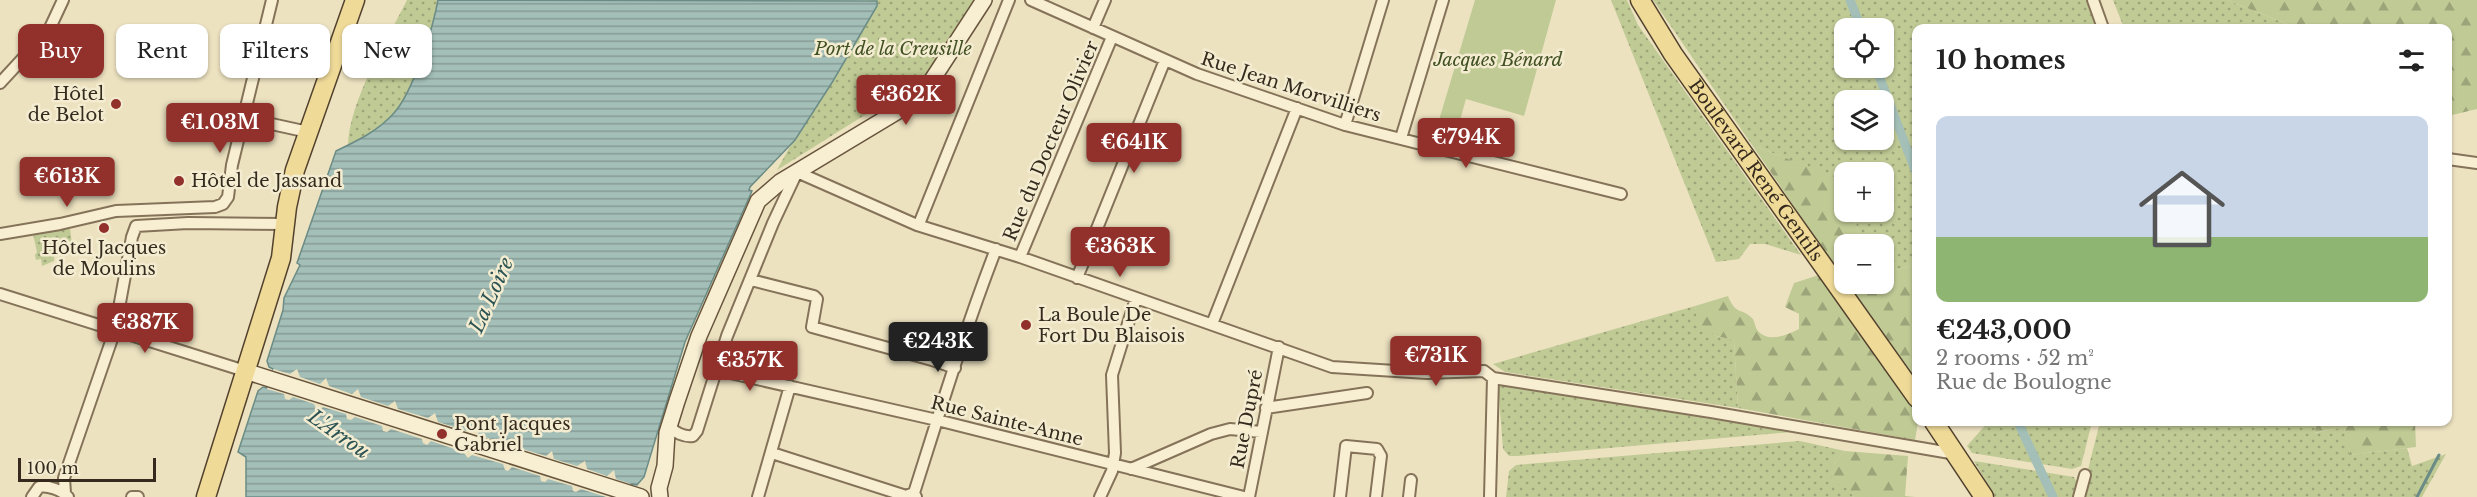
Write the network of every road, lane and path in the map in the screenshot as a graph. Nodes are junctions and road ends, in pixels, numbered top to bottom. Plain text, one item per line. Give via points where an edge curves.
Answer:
1 (63, 0) edge
2 (273, 0) edge
3 (355, 0) edge
4 (984, 0) edge
5 (1009, 0) edge
6 (1031, 0) edge
7 (1105, 0) edge
8 (1383, 0) edge
9 (1443, 0) edge
10 (1640, 0) edge
11 (2093, 0) edge
12 (2102, 24) edge
13 (1093, 28) junction
14 (1112, 37) junction
15 (1165, 60) junction
16 (0, 83) edge
17 (1297, 108) junction
18 (244, 118) junction
19 (1345, 125) junction
20 (308, 132) junction
21 (1401, 138) junction
22 (2452, 160) edge
23 (2477, 163) edge
24 (796, 172) junction
25 (1621, 194) dead end
26 (130, 210) junction
27 (285, 224) junction
28 (919, 224) junction
29 (136, 226) junction
30 (4, 233) edge
31 (996, 249) junction
32 (1020, 257) junction
33 (1077, 278) junction
34 (751, 280) junction
35 (0, 294) edge
36 (1136, 298) junction
37 (1212, 324) junction
38 (115, 330) junction
39 (1279, 348) junction
40 (955, 368) junction
41 (717, 370) junction
42 (254, 373) junction
43 (1493, 378) junction
44 (790, 386) junction
45 (1912, 391) edge
46 (1367, 393) dead end
47 (1266, 408) junction
48 (937, 420) junction
49 (670, 424) junction
50 (1937, 426) edge
51 (1261, 432) junction
52 (771, 453) junction
53 (1956, 454) junction
54 (1113, 465) junction
55 (1131, 469) junction
56 (2085, 475) dead end
57 (1411, 480) dead end
58 (66, 495) edge
59 (915, 495) edge
60 (638, 496) edge
61 (32, 497) edge
62 (132, 497) edge
63 (138, 497) edge
64 (206, 497) edge
65 (660, 497) edge
66 (758, 497) edge
67 (1100, 497) edge
68 (1247, 497) edge
69 (1340, 497) edge
70 (1376, 497) edge
71 (1408, 497) edge
72 (1490, 497) edge
73 (1984, 497) edge
74 (2079, 497) edge

1 - 16 street via 49,30
2 - 18 street
3 - 20 main road
4 - 24 main road via 921,93 888,118
5 - 28 street
6 - 13 street, Rue Jean Morvilliers
7 - 13 street
8 - 19 street
9 - 21 street
10 - 45 main road, Boulevard René Gentils via 1673,54
11 - 12 street
13 - 14 street, Rue Jean Morvilliers
14 - 15 street, Rue Jean Morvilliers
14 - 32 street, Rue du Docteur Olivier
15 - 17 street, Rue Jean Morvilliers
15 - 33 street
17 - 19 street, Rue Jean Morvilliers
17 - 37 street
18 - 20 street
18 - 26 street via 224,204
19 - 21 street, Rue Jean Morvilliers
20 - 27 main road via 291,186
21 - 25 street, Rue Jean Morvilliers
22 - 23 street
24 - 28 street
24 - 34 street
24 - 49 main road via 769,189 752,211 699,336
26 - 29 street
26 - 30 street
27 - 29 street
27 - 42 main road via 281,258
28 - 31 street
29 - 38 street
31 - 32 street
31 - 40 street
32 - 33 street
33 - 36 street
34 - 40 street via 814,296 817,299 812,327
34 - 41 street
35 - 38 street
36 - 37 street
36 - 54 street via 1112,375
37 - 39 street
38 - 42 street
38 - 58 street via 63,478
39 - 43 street via 1332,367 1426,374 1484,371
39 - 47 street, Rue Dupré
40 - 48 street
41 - 44 street, Rue Sainte-Anne
41 - 49 street via 693,436 675,432
42 - 60 main road
42 - 64 main road
43 - 53 street
43 - 72 street
44 - 48 street, Rue Sainte-Anne
44 - 52 street
46 - 47 street
47 - 51 street, Rue Dupré
48 - 54 street, Rue Sainte-Anne
48 - 59 street
49 - 65 main road
50 - 53 main road
51 - 55 street via 1230,429 1211,434
51 - 68 street, Rue Dupré
52 - 59 street via 906,496
52 - 66 street
53 - 73 main road
54 - 55 street, Rue Sainte-Anne
54 - 67 street
55 - 68 street, Rue Sainte-Anne
56 - 74 street
57 - 71 street
58 - 61 street via 44,486
62 - 63 street
69 - 70 street via 1346,446 1377,449 1381,456

